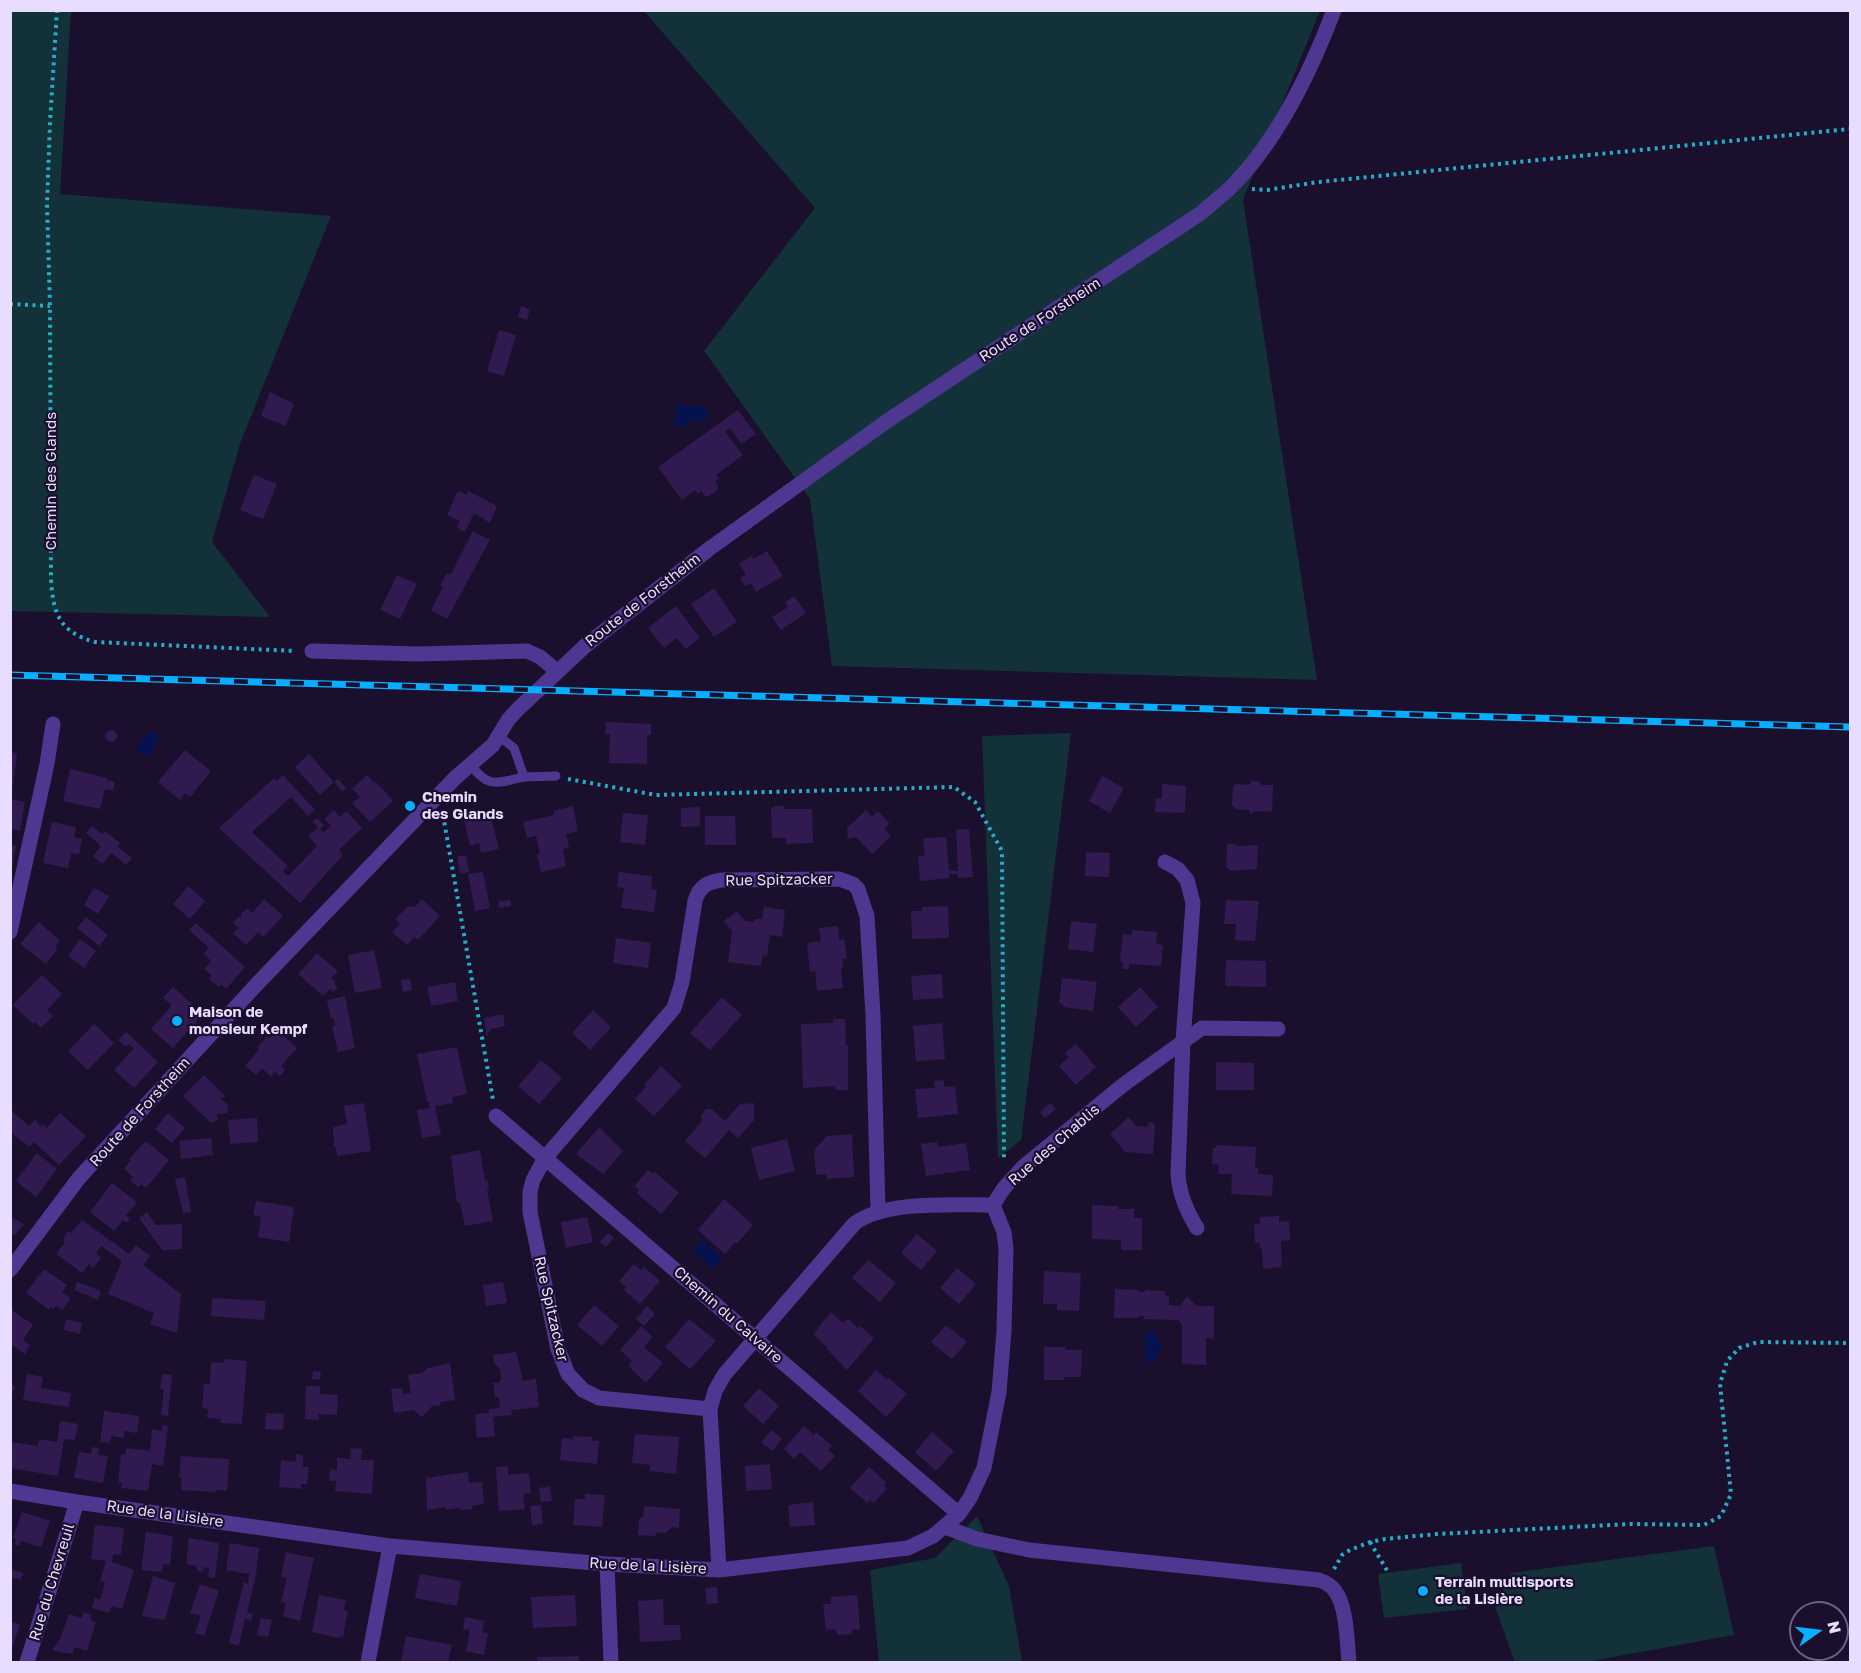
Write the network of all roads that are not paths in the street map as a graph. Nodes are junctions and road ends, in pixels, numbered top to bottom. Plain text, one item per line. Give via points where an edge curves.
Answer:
1 (1334, 10) edge
2 (312, 651) road end
3 (557, 670) junction
4 (53, 724) dead end
5 (500, 737) junction
6 (471, 765) junction
7 (556, 776) road end
8 (524, 777) junction
9 (1166, 862) dead end
10 (10, 932) edge
11 (1278, 1029) dead end
12 (1183, 1041) junction
13 (496, 1116) road end
14 (545, 1158) junction
15 (993, 1205) junction
16 (878, 1211) junction
17 (1197, 1228) dead end
18 (10, 1270) edge
19 (755, 1338) junction
20 (710, 1409) junction
21 (10, 1491) edge
22 (77, 1502) junction
23 (959, 1514) junction
24 (945, 1527) junction
25 (390, 1546) junction
26 (607, 1564) junction
27 (719, 1570) junction
28 (27, 1662) edge
29 (368, 1662) edge
30 (611, 1662) edge
31 (1349, 1662) edge

1 - 3 street, Route de Forstheim via 1306,73 1259,153 1230,188 1201,213 887,422 737,529
2 - 3 street via 527,651
3 - 5 street, Route de Forstheim via 508,720
4 - 10 street
5 - 6 street, Route de Forstheim
5 - 8 lane via 514,748
6 - 8 lane via 481,778 493,783
6 - 18 street, Route de Forstheim via 257,984 79,1178
7 - 8 lane
9 - 12 street via 1187,880 1193,903
11 - 12 street, Rue des Chablis via 1202,1028
12 - 15 street, Rue des Chablis via 1032,1160
12 - 17 street via 1178,1175 1185,1209
13 - 14 street, Chemin du Calvaire
14 - 16 street, Rue Spitzacker via 674,1008 700,889 722,880 839,879 858,889 867,916
14 - 19 street, Chemin du Calvaire
14 - 20 street, Rue Spitzacker via 533,1180 530,1212 558,1349 568,1374 583,1390 599,1398
15 - 16 street
15 - 23 street, Rue de la Lisière via 1006,1249 1001,1374 984,1468
16 - 19 street via 854,1224
19 - 20 street via 724,1375
19 - 23 street, Chemin du Calvaire
20 - 27 street
21 - 22 street, Rue de la Lisière
22 - 25 street, Rue de la Lisière
22 - 28 street, Rue du Chevreuil
23 - 24 street, Rue de la Lisière
24 - 27 street, Rue de la Lisière via 921,1543 892,1551
24 - 31 street via 977,1539 1029,1550 1319,1580 1335,1590 1342,1610
25 - 26 street, Rue de la Lisière
25 - 29 street
26 - 27 street, Rue de la Lisière
26 - 30 street

